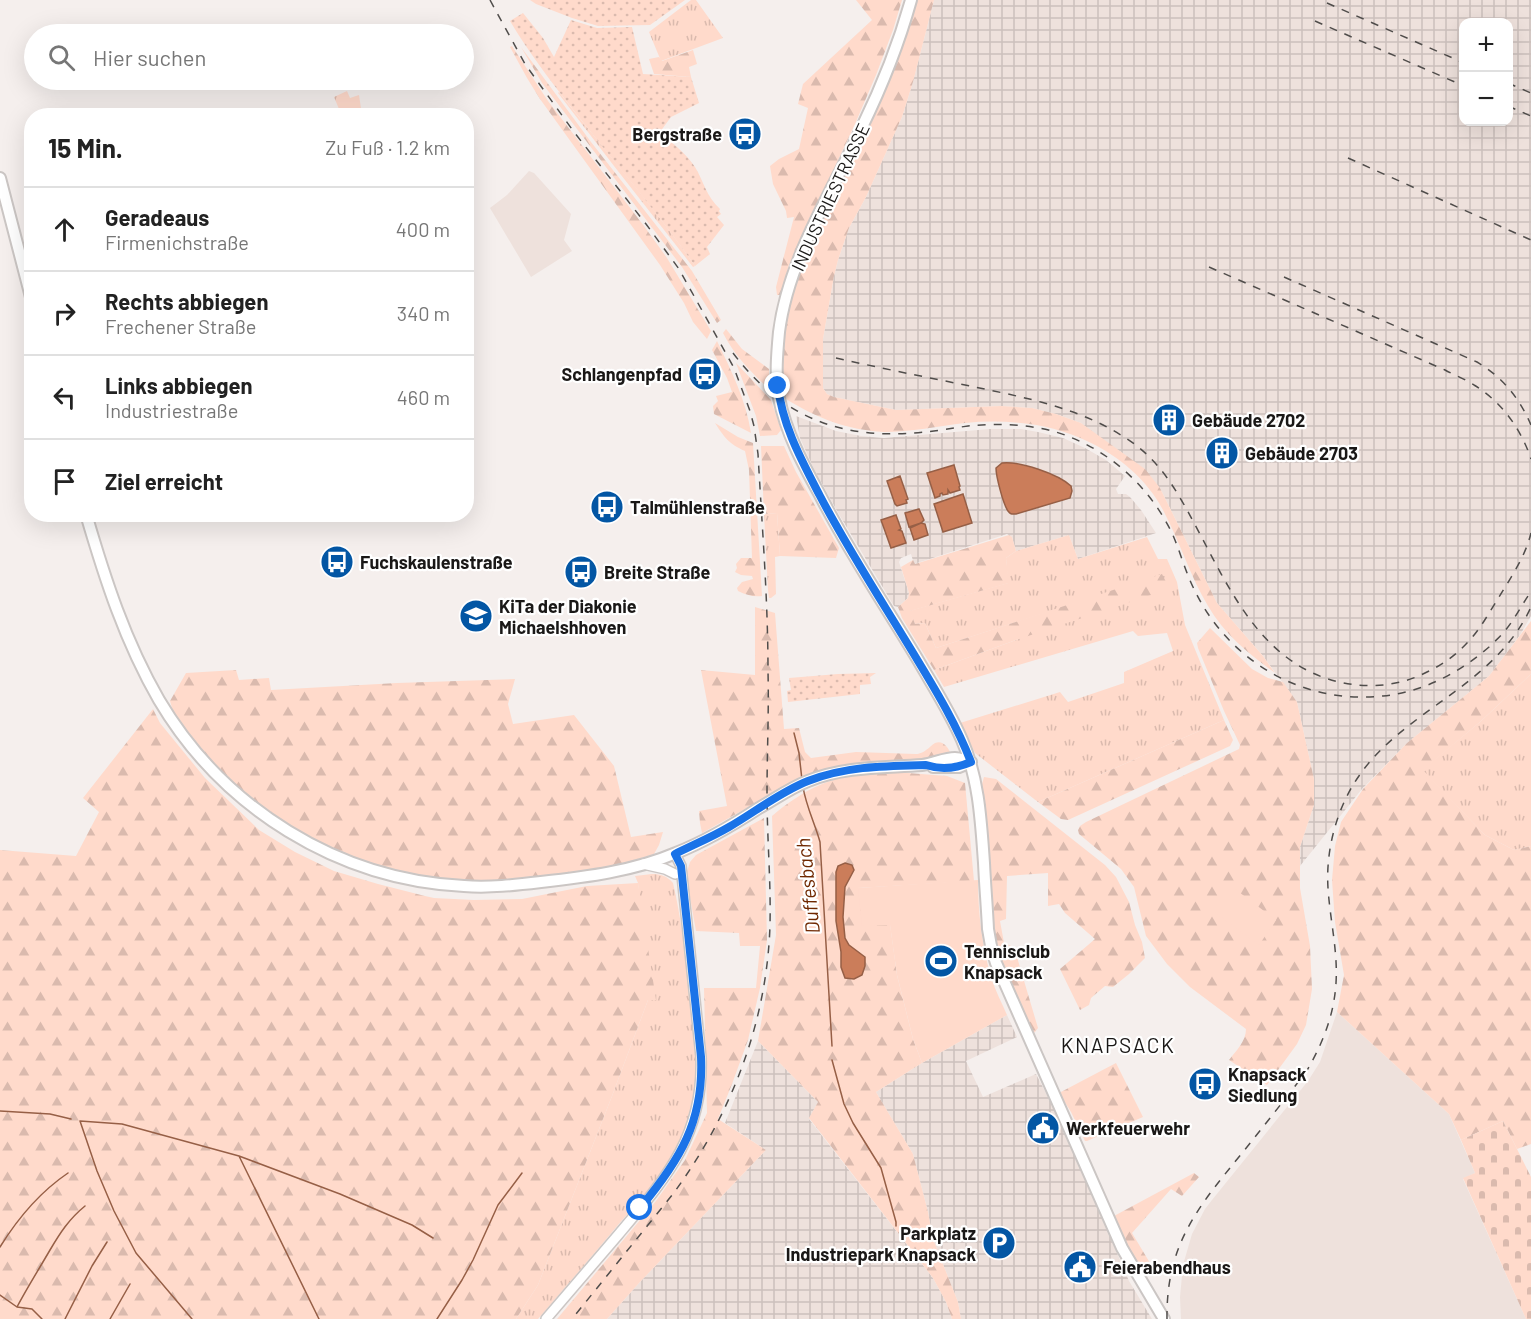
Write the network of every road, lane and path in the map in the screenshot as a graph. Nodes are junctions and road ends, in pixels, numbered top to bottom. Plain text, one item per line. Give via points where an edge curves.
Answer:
1 (911, 0) edge
2 (0, 178) edge
3 (24, 270) edge
4 (88, 522) edge
5 (971, 762) junction
6 (675, 854) junction
7 (643, 864) junction
8 (675, 874) junction
9 (685, 898) junction
10 (546, 1319) edge
11 (1164, 1319) edge

1 - 5 main road, INDUSTRIESTRASSE via 874,101 796,267 780,330 778,386 786,423 803,464 945,705
2 - 3 main road
4 - 7 main road via 113,603 161,704 221,780 290,833 318,849 380,873 463,886 531,883
5 - 6 main road via 956,758 926,765 869,767 807,781
5 - 11 main road, INDUSTRIESTRASSE via 980,812 988,929 996,963 1122,1248
6 - 7 main road
6 - 8 street
6 - 9 street via 681,866
7 - 8 street
8 - 9 street
9 - 10 street via 702,1069 691,1129 663,1179

